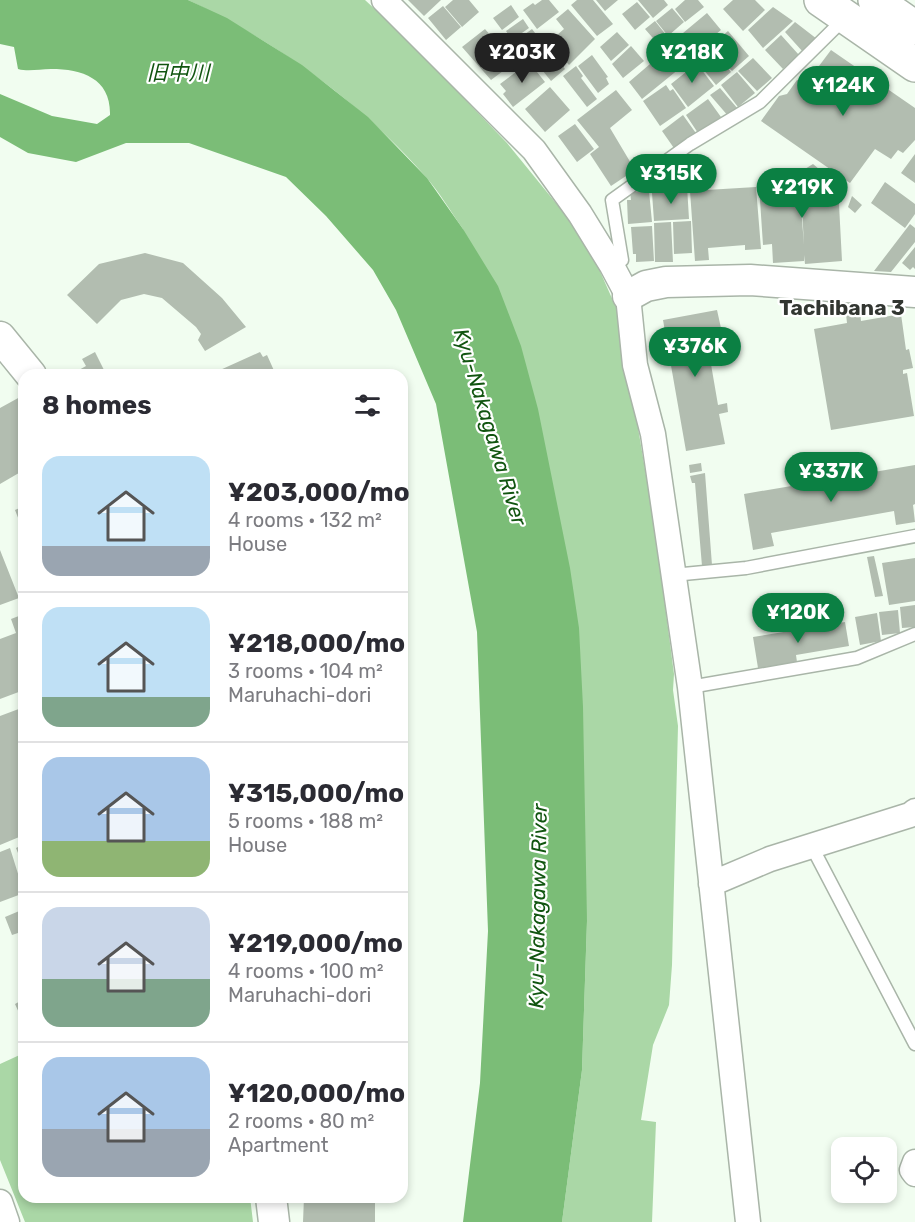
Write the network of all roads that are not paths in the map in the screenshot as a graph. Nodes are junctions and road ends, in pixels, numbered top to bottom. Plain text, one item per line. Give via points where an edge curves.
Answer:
1 (384, 0) edge
2 (875, 0) edge
3 (834, 8) edge
4 (915, 28) edge
5 (915, 65) edge
6 (612, 266) junction
7 (915, 292) edge
8 (628, 296) junction
9 (0, 337) edge
10 (26, 369) edge
11 (915, 536) edge
12 (673, 575) junction
13 (915, 634) edge
14 (690, 687) junction
15 (915, 811) edge
16 (811, 845) junction
17 (711, 884) junction
18 (915, 1044) edge
19 (915, 1162) edge
20 (915, 1174) edge
21 (0, 1202) edge
22 (272, 1203) edge
23 (7, 1222) edge
24 (274, 1222) edge
25 (748, 1222) edge

1 - 6 street via 534,150
2 - 4 main road
3 - 5 main road
3 - 6 lane via 760,102 690,144 612,200 622,260
6 - 8 street
7 - 8 street via 750,280 666,282 646,286
8 - 12 street via 635,365 653,434
9 - 10 street
11 - 12 lane via 746,568
12 - 14 street
13 - 14 lane via 857,658
14 - 17 street
15 - 16 street
16 - 17 street
16 - 18 lane
17 - 25 street
19 - 20 street
21 - 23 street
22 - 24 street

